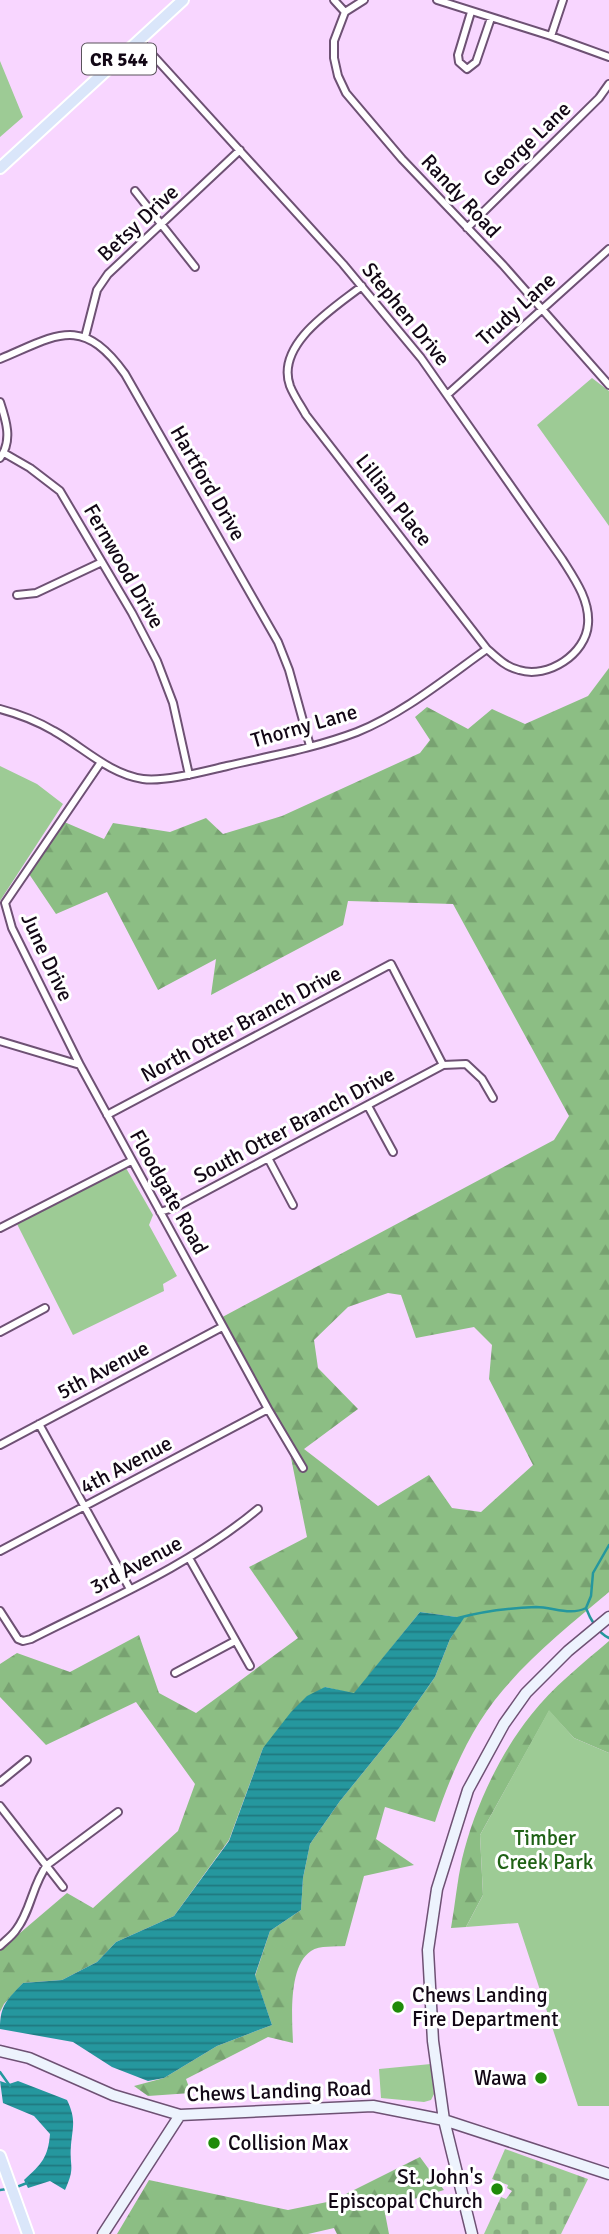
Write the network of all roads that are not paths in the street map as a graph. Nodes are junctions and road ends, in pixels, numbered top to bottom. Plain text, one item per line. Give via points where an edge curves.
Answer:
1 (183, 0) edge
2 (334, 0) edge
3 (365, 0) edge
4 (438, 0) edge
5 (563, 0) edge
6 (345, 12) junction
7 (471, 12) junction
8 (491, 18) junction
9 (551, 36) junction
10 (139, 40) junction
11 (609, 57) edge
12 (609, 84) edge
13 (240, 150) junction
14 (0, 168) edge
15 (135, 191) dead end
16 (162, 223) junction
17 (467, 228) junction
18 (609, 248) edge
19 (195, 267) dead end
20 (362, 286) junction
21 (541, 309) junction
22 (85, 337) junction
23 (0, 359) edge
24 (609, 385) edge
25 (447, 395) junction
26 (0, 402) edge
27 (2, 455) edge
28 (102, 562) junction
29 (16, 595) dead end
30 (581, 643) joint
31 (487, 649) junction
32 (0, 709) edge
33 (310, 746) junction
34 (101, 762) junction
35 (189, 775) junction
36 (0, 1041) edge
37 (80, 1065) junction
38 (443, 1065) junction
39 (493, 1098) dead end
40 (368, 1106) junction
41 (107, 1115) junction
42 (393, 1152) dead end
43 (268, 1158) junction
44 (131, 1160) junction
45 (293, 1205) dead end
46 (160, 1212) junction
47 (0, 1228) edge
48 (46, 1308) dead end
49 (222, 1326) junction
50 (0, 1332) edge
51 (268, 1409) junction
52 (39, 1424) junction
53 (0, 1445) edge
54 (303, 1468) dead end
55 (84, 1506) junction
56 (258, 1509) dead end
57 (0, 1551) edge
58 (189, 1558) junction
59 (130, 1588) junction
60 (0, 1611) edge
61 (609, 1618) edge
62 (235, 1641) junction
63 (250, 1666) dead end
64 (175, 1673) dead end
65 (27, 1760) dead end
66 (0, 1782) edge
67 (0, 1806) edge
68 (118, 1812) dead end
69 (47, 1865) junction
70 (63, 1887) dead end
71 (0, 1946) edge
72 (3, 2051) edge
73 (180, 2115) junction
74 (444, 2120) junction
75 (0, 2156) edge
76 (609, 2174) edge
77 (28, 2234) edge
78 (103, 2234) edge
79 (472, 2234) edge

1 - 10 main road, CR 544
2 - 6 street
3 - 6 street
4 - 7 street
5 - 9 street
6 - 17 street, Randy Road via 334,41 334,58 346,93
7 - 8 street
7 - 8 street via 458,55 467,69 477,62
8 - 9 street
9 - 11 street
10 - 13 street, Stephen Drive
10 - 14 main road, CR 544
12 - 17 street, George Lane
13 - 16 street, Betsy Drive
13 - 20 street, Stephen Drive
15 - 16 street
16 - 19 street
16 - 22 street, Betsy Drive via 97,290
17 - 21 street, Randy Road
18 - 21 street, Trudy Lane
20 - 25 street, Stephen Drive
20 - 31 street, Lillian Place via 299,340 289,360 290,387 306,415
21 - 24 street, Randy Road
21 - 25 street, Trudy Lane
22 - 23 street via 59,336
22 - 33 street, Hartford Drive via 111,356 125,374 278,642
25 - 30 street, Stephen Drive via 577,583 588,615
26 - 27 street, Fernwood Drive via 7,443
27 - 28 street, Fernwood Drive via 30,468 60,491
28 - 29 street via 36,593
28 - 35 street, Fernwood Drive via 157,661 173,703
30 - 31 street, Lillian Place via 560,664 531,671 504,664
31 - 33 street, Thorny Lane via 391,715 357,732
32 - 34 street, Thorny Lane via 55,731
33 - 35 street, Thorny Lane
34 - 35 street, Thorny Lane via 144,779
34 - 37 street, June Drive via 5,903 12,928
36 - 37 street
37 - 41 street, Floodgate Road
38 - 39 street via 466,1064
38 - 40 street, South Otter Branch Drive
38 - 41 street, North Otter Branch Drive via 391,964
40 - 42 street
40 - 43 street, South Otter Branch Drive
41 - 44 street, Floodgate Road
43 - 45 street
43 - 46 street, South Otter Branch Drive
44 - 46 street, Floodgate Road
44 - 47 street
46 - 49 street, Floodgate Road
48 - 50 street
49 - 51 street, Floodgate Road
49 - 52 street, 5th Avenue
51 - 54 street, Floodgate Road
51 - 55 street, 4th Avenue
52 - 53 street, 5th Avenue
52 - 55 street
55 - 57 street, 4th Avenue
55 - 59 street
56 - 58 street, 3rd Avenue
58 - 59 street, 3rd Avenue
58 - 62 street
59 - 60 street, 3rd Avenue via 23,1641
61 - 74 main road via 526,1693 468,1790 437,1889 428,1950 433,2041
62 - 63 street
62 - 64 street
65 - 66 street
67 - 69 street
68 - 69 street
69 - 70 street
69 - 71 street via 17,1930
72 - 73 main road, Chews Landing Road via 113,2095
73 - 74 main road, Chews Landing Road via 373,2106
73 - 78 main road
74 - 76 main road, Chews Landing Road
74 - 79 main road
75 - 77 main road

